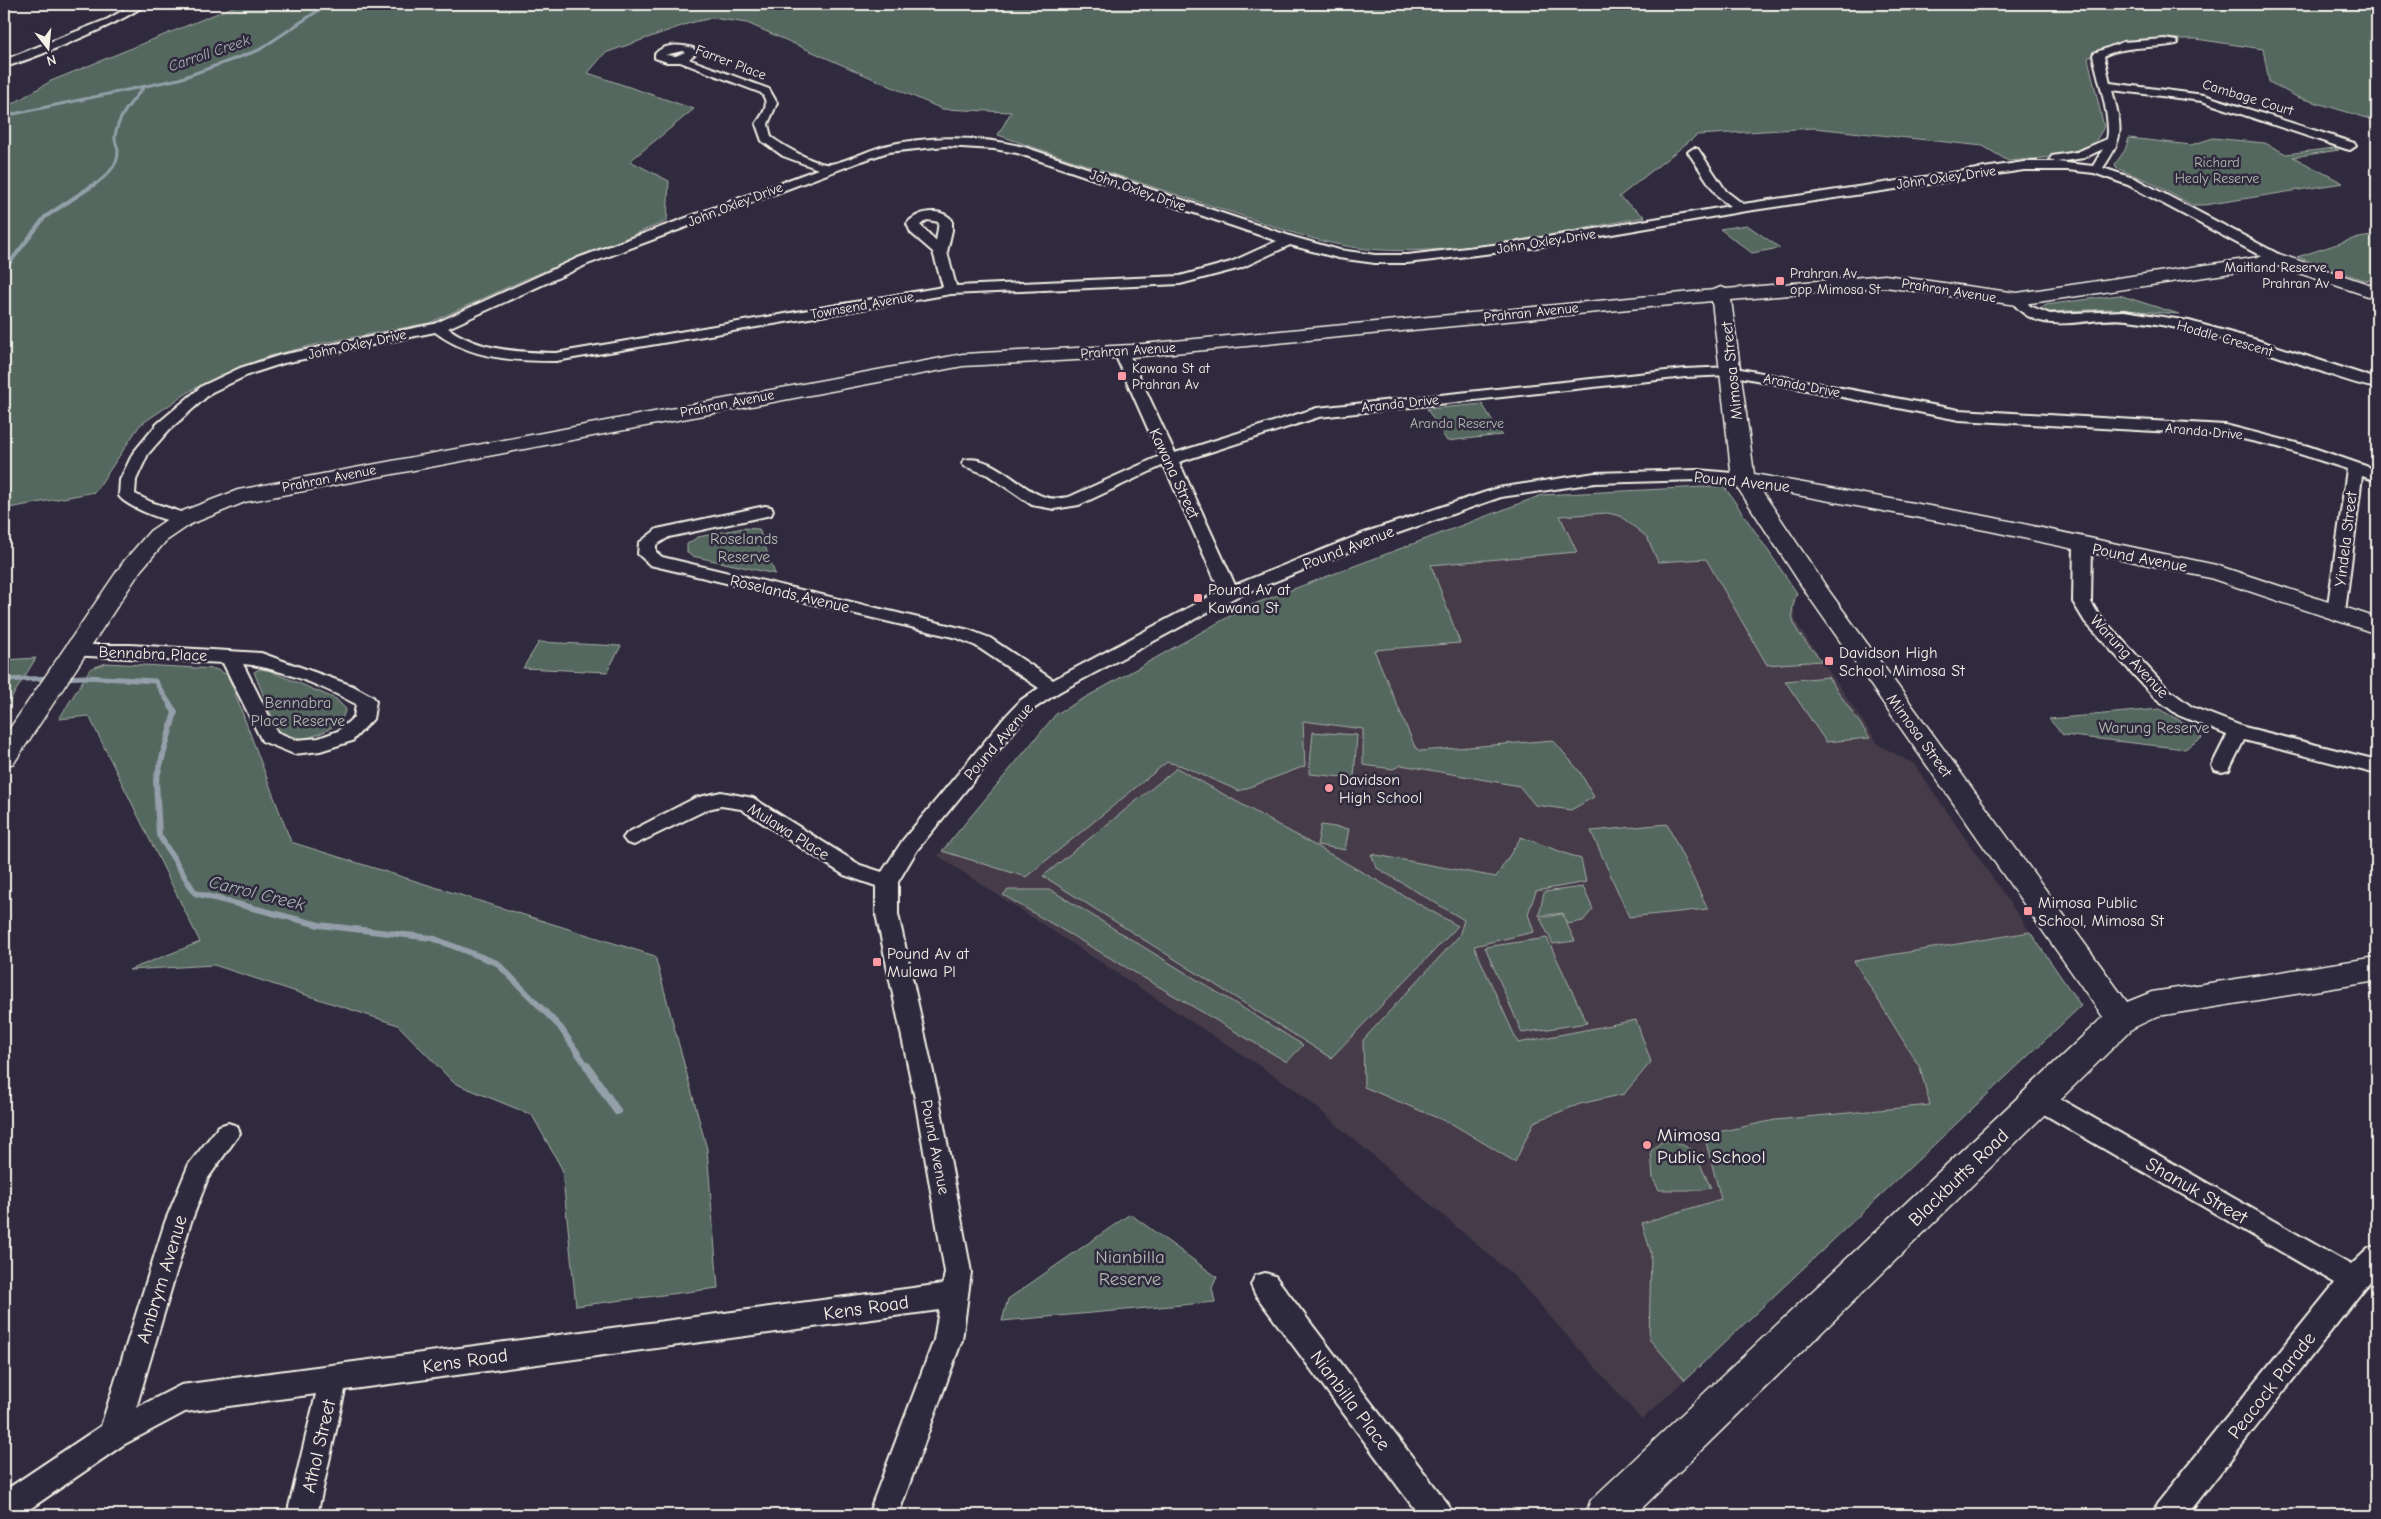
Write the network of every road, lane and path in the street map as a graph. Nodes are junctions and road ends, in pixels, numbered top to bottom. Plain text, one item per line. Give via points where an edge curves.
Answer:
1 (140, 4) edge
2 (2173, 43) dead end
3 (682, 58) dead end
4 (4, 64) edge
5 (2104, 86) junction
6 (2114, 140) junction
7 (2350, 146) dead end
8 (1694, 152) dead end
9 (2024, 166) junction
10 (829, 170) junction
11 (2096, 170) junction
12 (1740, 208) junction
13 (1288, 240) junction
14 (940, 251) dead end
15 (2279, 260) junction
16 (951, 290) junction
17 (1721, 293) junction
18 (2377, 294) edge
19 (2017, 299) junction
20 (438, 327) junction
21 (1121, 352) junction
22 (1730, 371) junction
23 (2377, 384) edge
24 (1168, 460) junction
25 (970, 463) dead end
26 (2354, 466) junction
27 (2377, 476) edge
28 (1743, 479) junction
29 (765, 511) dead end
30 (183, 519) junction
31 (2083, 545) junction
32 (1230, 593) junction
33 (2336, 612) junction
34 (2377, 626) edge
35 (76, 651) junction
36 (230, 657) junction
37 (1052, 688) junction
38 (2238, 732) junction
39 (4, 757) edge
40 (2222, 765) dead end
41 (2377, 767) edge
42 (634, 838) dead end
43 (887, 882) junction
44 (2377, 969) edge
45 (2122, 1019) junction
46 (2039, 1099) junction
47 (228, 1133) dead end
48 (2377, 1256) edge
49 (2354, 1280) junction
50 (1265, 1285) dead end
51 (955, 1295) junction
52 (334, 1377) junction
53 (113, 1435) junction
54 (4, 1509) edge
55 (302, 1515) edge
56 (883, 1515) edge
57 (1436, 1515) edge
58 (1606, 1515) edge
59 (2168, 1515) edge

1 - 4 street via 112,21
2 - 5 street via 2145,43 2102,51 2098,58
3 - 10 street, Farrer Place via 765,91 773,98 773,106 762,124 766,139 787,153
5 - 6 street
5 - 7 street, Cambage Court via 2204,98
6 - 9 street via 2080,155
6 - 11 street
8 - 12 street via 1722,194
9 - 11 street, John Oxley Drive via 2058,165
9 - 12 street, John Oxley Drive
10 - 13 street, John Oxley Drive via 886,149 915,144 994,145 1020,150
10 - 20 street, John Oxley Drive via 583,262
11 - 15 street, John Oxley Drive via 2132,182
12 - 13 street, John Oxley Drive via 1519,246 1407,259 1338,254
13 - 16 street, Townsend Avenue via 1253,260 1213,274 1180,280
14 - 16 street
15 - 18 street, Prahran Avenue
15 - 19 street, Prahran Avenue
16 - 20 street, Townsend Avenue via 556,357 514,357 475,348 451,338
17 - 19 street, Prahran Avenue via 1882,280
17 - 21 street, Prahran Avenue
17 - 22 street, Mimosa Street
19 - 23 street, Hoddle Crescent via 2032,315 2041,318 2122,315 2193,326
20 - 30 street, John Oxley Drive via 281,359 207,389 163,427 141,453 128,480 127,496 144,506
21 - 24 street, Kawana Street
21 - 30 street, Prahran Avenue via 963,360 928,366 290,486 238,497
22 - 24 street, Aranda Drive via 1685,373 1316,413
22 - 26 street, Aranda Drive via 1959,415 2225,430 2260,437
22 - 28 street, Mimosa Street
24 - 25 street, Aranda Drive via 1073,501 1054,504 1038,501 994,472
24 - 32 street, Kawana Street
26 - 27 street, Aranda Drive
26 - 33 street, Yindela Street
28 - 31 street, Pound Avenue via 1796,486
28 - 32 street, Pound Avenue via 1698,475 1595,478 1498,494 1375,535
28 - 45 street, Mimosa Street via 1819,594
29 - 37 street, Roselands Avenue via 663,533 648,543 647,554 656,561 963,634 983,642
30 - 35 street, Prahran Avenue via 158,536 132,566
31 - 33 street, Pound Avenue via 2216,572
31 - 38 street, Warung Avenue via 2082,602 2091,618 2160,693 2185,711
32 - 37 street, Pound Avenue
33 - 34 street, Pound Avenue
35 - 36 street, Bennabra Place
35 - 39 street, Prahran Avenue
36 - 36 street, Bennabra Place via 261,659 346,690 366,700 363,719 345,736 320,744 294,747 269,736
37 - 43 street, Pound Avenue via 1028,704 1012,721 910,845
38 - 40 street
38 - 41 street, Warung Avenue
42 - 43 street, Mulawa Place via 702,803 721,799 746,803 852,870
43 - 51 street, Pound Avenue via 887,914 958,1261
44 - 45 street, Blackbutts Road via 2152,1004
45 - 46 street, Blackbutts Road
46 - 49 street, Shanuk Street
46 - 58 street, Blackbutts Road
47 - 53 street, Ambrym Avenue via 198,1172 178,1222
48 - 49 street, Peacock Parade
49 - 59 street, Peacock Parade
50 - 57 street, Nianbilla Place
51 - 52 street, Kens Road
51 - 56 street, Pound Avenue via 948,1340
52 - 53 street, Kens Road via 181,1400
52 - 55 street, Athol Street
53 - 54 street, Kens Road

